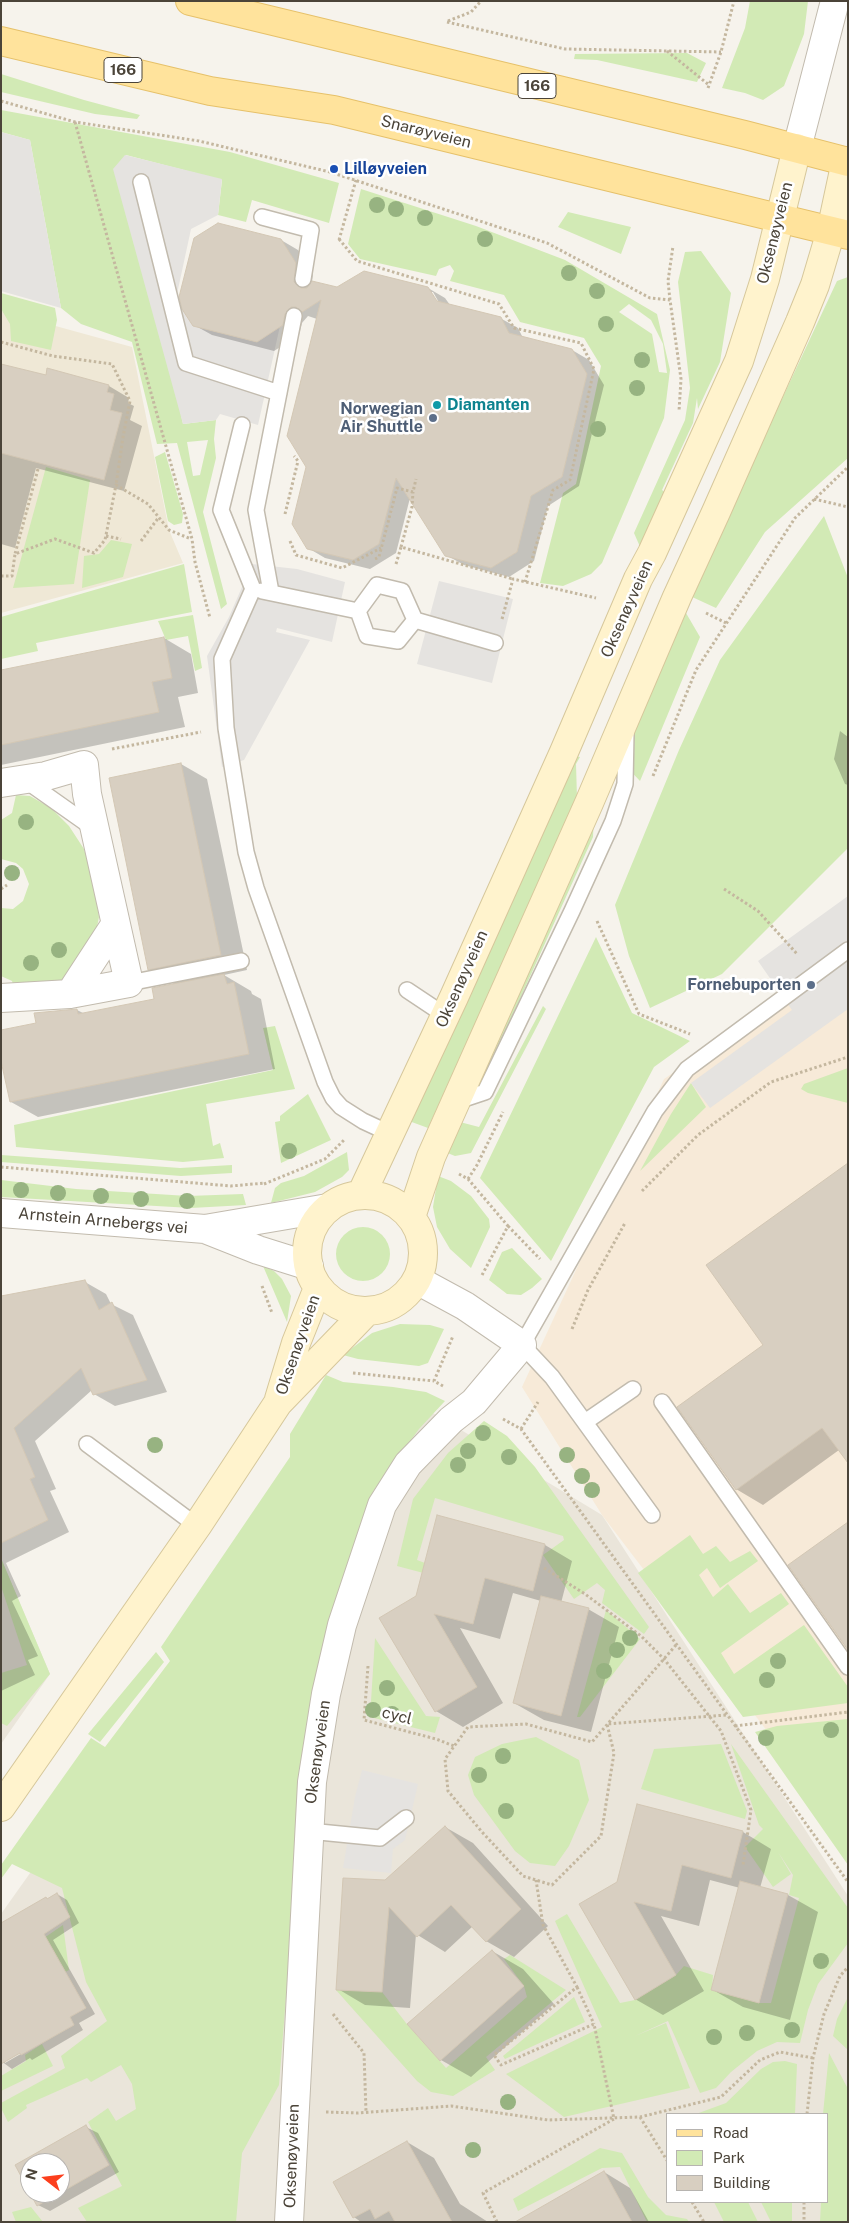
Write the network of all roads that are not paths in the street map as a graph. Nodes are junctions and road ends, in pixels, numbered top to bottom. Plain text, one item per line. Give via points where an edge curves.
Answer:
1 (190, 1) edge
2 (834, 1) edge
3 (1, 41) edge
4 (797, 148) junction
5 (847, 158) edge
6 (142, 182) dead end
7 (262, 217) dead end
8 (780, 218) junction
9 (840, 233) edge
10 (303, 279) dead end
11 (294, 316) dead end
12 (279, 393) junction
13 (242, 425) dead end
14 (253, 589) junction
15 (271, 592) junction
16 (358, 611) junction
17 (415, 620) junction
18 (495, 643) road end
19 (13, 781) edge
20 (95, 829) junction
21 (115, 925) junction
22 (848, 950) edge
23 (241, 961) dead end
24 (129, 983) junction
25 (407, 990) dead end
26 (70, 994) junction
27 (1, 998) edge
28 (446, 1016) junction
29 (391, 1134) junction
30 (360, 1195) junction
31 (328, 1208) junction
32 (1, 1213) edge
33 (411, 1217) junction
34 (205, 1229) junction
35 (314, 1277) junction
36 (417, 1280) junction
37 (366, 1312) junction
38 (522, 1345) junction
39 (633, 1389) dead end
40 (662, 1402) dead end
41 (278, 1403) junction
42 (585, 1422) junction
43 (87, 1444) dead end
44 (652, 1515) dead end
45 (197, 1526) junction
46 (848, 1667) edge
47 (1, 1807) edge
48 (406, 1818) dead end
49 (309, 1831) junction
50 (289, 2222) edge

1 - 4 main road, 166
2 - 4 street, Oksenøyveien
3 - 8 main road, Snarøyveien / 166 via 210,91 334,110
4 - 5 main road, 166
4 - 8 street, Oksenøyveien
5 - 9 street
6 - 12 lane via 186,363
7 - 10 lane via 311,230
8 - 9 main road, Snarøyveien / 166
8 - 28 street, Oksenøyveien via 739,361 638,579
9 - 33 street via 814,285 627,716 430,1157
11 - 12 lane
12 - 15 lane via 256,510
13 - 14 lane via 222,510
14 - 15 lane
14 - 29 lane via 222,659 226,728 246,852 256,888 333,1098 362,1121
15 - 16 lane
16 - 17 lane via 366,636 382,639 398,641
16 - 17 lane via 378,585 402,591
17 - 18 lane
19 - 20 lane
19 - 20 street via 84,765
20 - 21 street
21 - 24 street
21 - 26 street
22 - 38 lane via 687,1069 655,1111
23 - 24 lane
24 - 26 street
25 - 28 lane
26 - 27 street
28 - 29 street, Oksenøyveien
29 - 30 street, Oksenøyveien
30 - 31 street
30 - 33 street via 388,1200
31 - 34 street, Arnstein Arnebergs vei
31 - 35 street via 310,1234 307,1250
32 - 34 street, Arnstein Arnebergs vei
33 - 36 street via 423,1248 423,1265
34 - 35 street, Arnstein Arnebergs vei
35 - 37 street via 328,1298 340,1306
35 - 41 street, Oksenøyveien
36 - 37 street via 396,1303
36 - 38 street via 465,1306
37 - 41 street, Oksenøyveien
38 - 42 lane via 552,1377
38 - 49 street, Oksenøyveien via 474,1402 451,1420 408,1464 382,1504 342,1625 328,1685 312,1782
39 - 42 lane
40 - 46 lane
41 - 45 street, Oksenøyveien
42 - 44 lane
43 - 45 lane
45 - 47 street, Oksenøyveien
48 - 49 lane via 380,1838
49 - 50 street, Oksenøyveien

